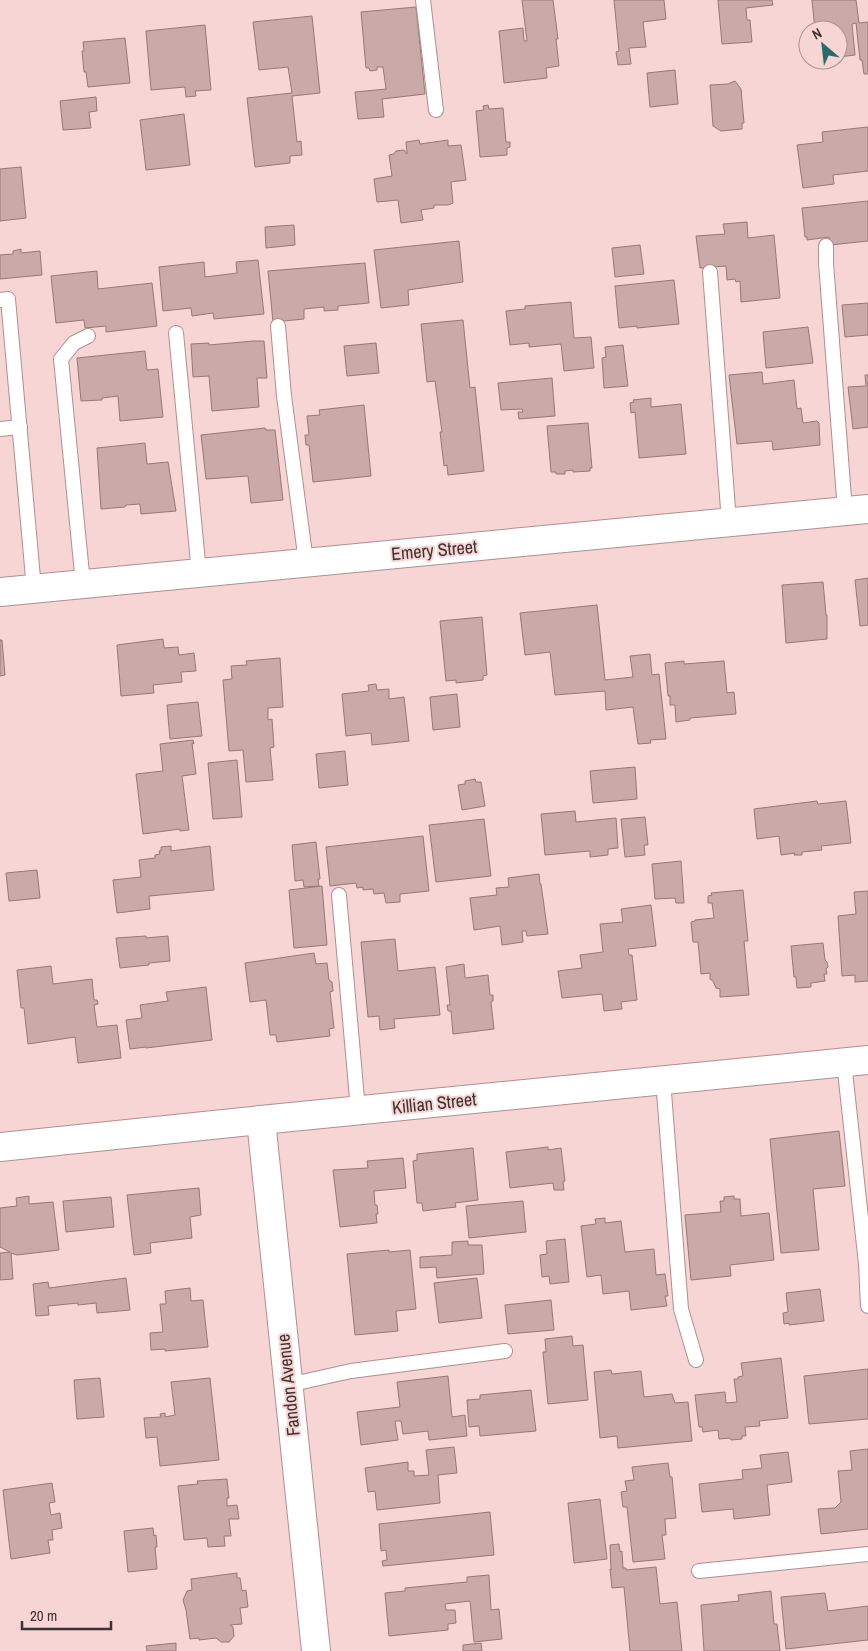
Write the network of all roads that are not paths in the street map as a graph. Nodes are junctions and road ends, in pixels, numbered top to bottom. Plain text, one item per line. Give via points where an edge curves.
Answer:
1 (423, 0) edge
2 (436, 110) dead end
3 (826, 246) dead end
4 (710, 272) dead end
5 (0, 300) edge
6 (278, 326) dead end
7 (176, 333) dead end
8 (88, 336) dead end
9 (20, 427) junction
10 (0, 429) edge
11 (856, 510) edge
12 (729, 522) junction
13 (306, 562) junction
14 (200, 573) junction
15 (83, 584) junction
16 (34, 588) junction
17 (0, 592) edge
18 (339, 895) dead end
19 (856, 1061) edge
20 (663, 1080) junction
21 (358, 1110) junction
22 (261, 1120) junction
23 (0, 1148) edge
24 (868, 1306) edge
25 (505, 1351) dead end
26 (696, 1360) dead end
27 (288, 1385) junction
28 (868, 1554) edge
29 (699, 1572) dead end
30 (316, 1651) edge

1 - 2 lane
3 - 11 lane
4 - 12 lane
5 - 9 lane via 8,299
6 - 13 lane
7 - 14 lane
8 - 15 lane via 74,344 61,359
9 - 10 lane
9 - 16 lane
11 - 12 street, Emery Street
12 - 13 street, Emery Street
13 - 14 street, Emery Street
14 - 15 street, Emery Street
15 - 16 street, Emery Street
16 - 17 street, Emery Street
18 - 21 lane
19 - 20 street, Killian Street
19 - 24 lane via 861,1216
20 - 21 street, Killian Street
20 - 26 lane via 681,1308
21 - 22 street, Killian Street
22 - 23 street, Killian Street
22 - 27 street, Fandon Avenue
25 - 27 lane via 351,1371
27 - 30 street, Fandon Avenue
28 - 29 lane

